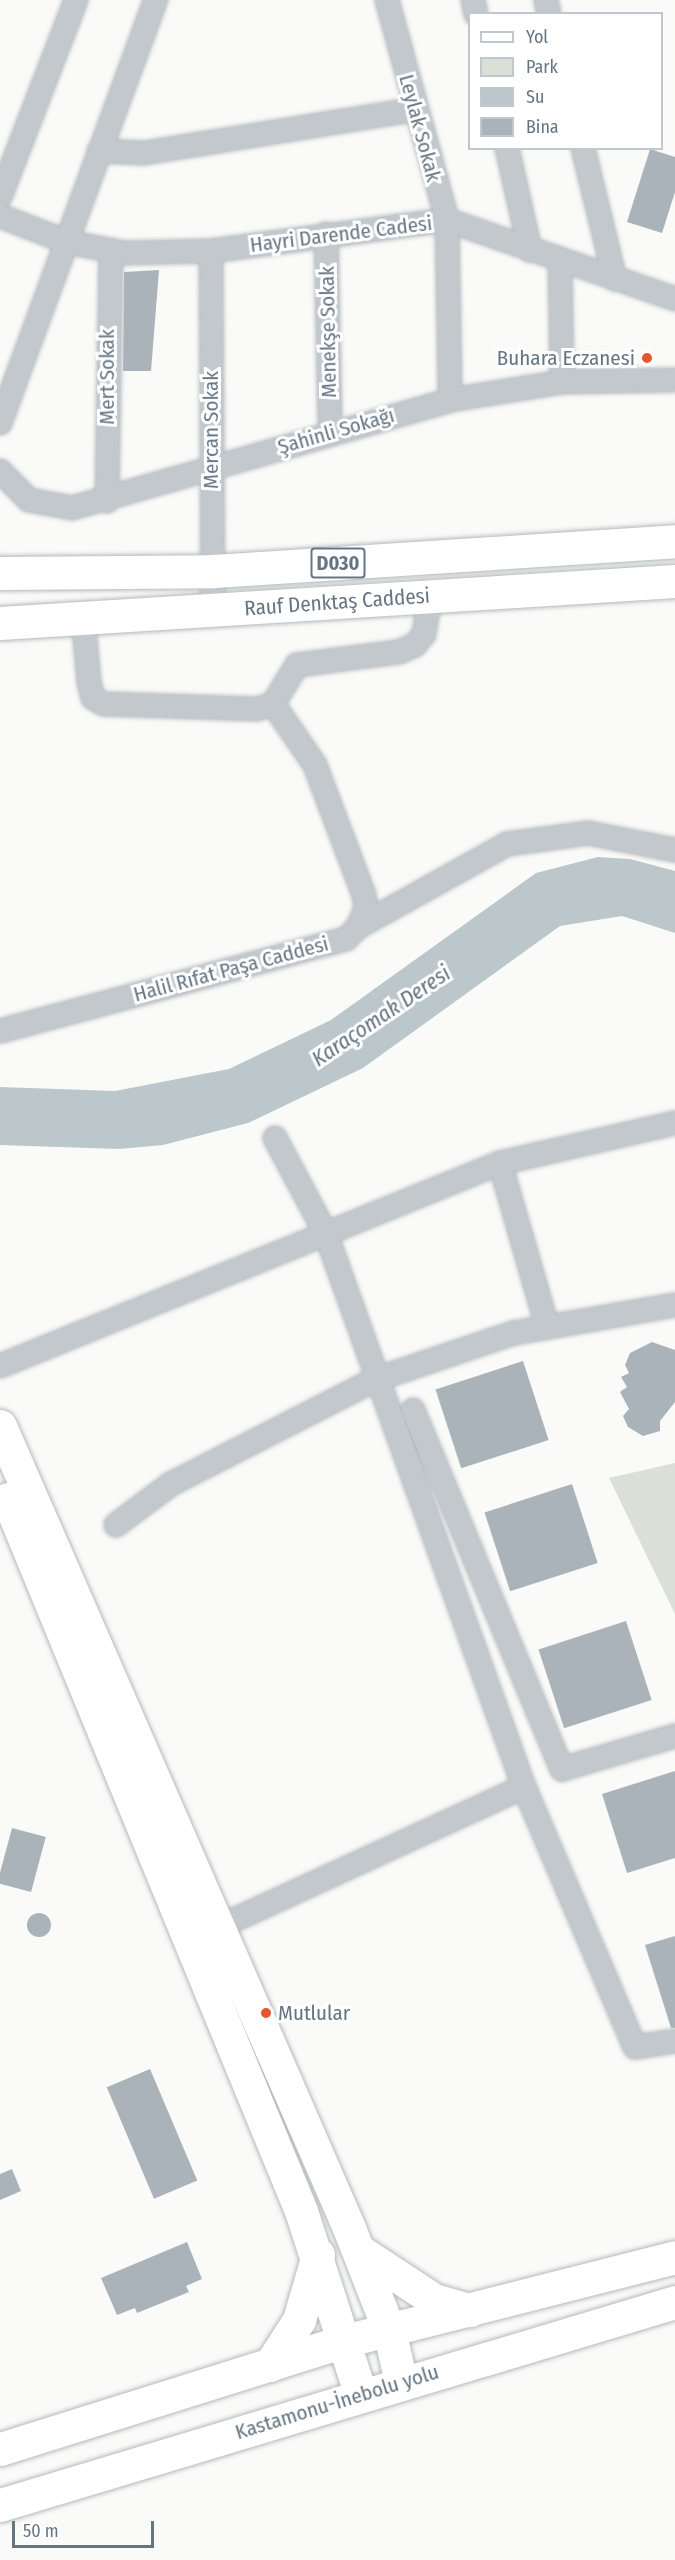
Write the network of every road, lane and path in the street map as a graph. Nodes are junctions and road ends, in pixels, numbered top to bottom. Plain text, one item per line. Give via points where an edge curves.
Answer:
1 (76, 0) edge
2 (156, 0) edge
3 (387, 0) edge
4 (413, 110) junction
5 (507, 150) edge
6 (583, 150) edge
7 (99, 151) junction
8 (0, 197) edge
9 (0, 216) edge
10 (447, 220) junction
11 (326, 234) junction
12 (67, 242) junction
13 (530, 250) junction
14 (211, 251) junction
15 (111, 253) junction
16 (560, 262) junction
17 (615, 279) junction
18 (675, 299) edge
19 (675, 379) edge
20 (562, 382) junction
21 (450, 400) junction
22 (0, 423) edge
23 (330, 431) junction
24 (210, 470) junction
25 (5, 478) edge
26 (106, 501) junction
27 (675, 541) edge
28 (214, 571) junction
29 (0, 573) edge
30 (675, 581) edge
31 (430, 596) junction
32 (213, 610) junction
33 (83, 618) junction
34 (0, 623) edge
35 (273, 704) junction
36 (675, 850) edge
37 (358, 927) junction
38 (0, 1031) edge
39 (675, 1124) edge
40 (274, 1138) dead end
41 (500, 1163) junction
42 (326, 1234) junction
43 (675, 1305) edge
44 (547, 1326) junction
45 (0, 1366) edge
46 (374, 1380) junction
47 (413, 1410) dead end
48 (0, 1426) edge
49 (0, 1480) edge
50 (116, 1525) dead end
51 (675, 1736) edge
52 (524, 1787) junction
53 (219, 1928) junction
54 (675, 2041) edge
55 (358, 2250) junction
56 (318, 2255) junction
57 (675, 2257) edge
58 (675, 2302) edge
59 (470, 2310) junction
60 (389, 2330) junction
61 (344, 2341) junction
62 (270, 2365) junction
63 (401, 2382) junction
64 (361, 2396) junction
65 (0, 2449) edge
66 (0, 2505) edge

1 - 8 street
2 - 7 street
3 - 4 street, Leylak Sokak
4 - 7 street via 144,153
4 - 10 street, Leylak Sokak
5 - 13 street
6 - 17 street
7 - 12 street
9 - 12 street, Hayri Darende Cadesi
10 - 11 street, Hayri Darende Cadesi
10 - 13 street, Hayri Darende Cadesi
10 - 21 street, Leylak Sokak
11 - 14 street, Hayri Darende Cadesi
11 - 23 street, Menekşe Sokak
12 - 15 street, Hayri Darende Cadesi
12 - 22 street
13 - 16 street, Hayri Darende Cadesi
14 - 15 street, Hayri Darende Cadesi
14 - 24 street, Mercan Sokak
15 - 26 street, Mert Sokak
16 - 17 street, Hayri Darende Cadesi
16 - 20 street
17 - 18 street, Hayri Darende Cadesi
19 - 20 street, Şahinli Sokağı
20 - 21 street, Şahinli Sokağı
21 - 23 street, Şahinli Sokağı
23 - 24 street, Şahinli Sokağı
24 - 26 street, Şahinli Sokağı
24 - 28 street, Mercan Sokak
25 - 26 street, Şahinli Sokağı via 51,508
27 - 28 main road, Rauf Denktaş Caddesi / D030
28 - 29 main road, Rauf Denktaş Caddesi / D030
28 - 32 street, Mercan Sokak
30 - 31 main road, Rauf Denktaş Caddesi
31 - 32 main road, Rauf Denktaş Caddesi
31 - 35 street via 424,634 415,645 399,652 297,665
32 - 33 main road, Rauf Denktaş Caddesi
33 - 34 main road, Rauf Denktaş Caddesi
33 - 35 street via 93,698 104,704 257,709
35 - 37 street via 315,765 364,895 366,909
36 - 37 street, Halil Rıfat Paşa Caddesi via 588,833 507,844
37 - 38 street, Halil Rıfat Paşa Caddesi via 346,939
39 - 41 street
40 - 42 street
41 - 42 street
41 - 44 street
42 - 45 street
42 - 46 street
43 - 44 street
44 - 46 street
46 - 50 street via 171,1484
46 - 52 street
47 - 51 street via 562,1769
48 - 53 main road
49 - 56 main road
52 - 53 street
52 - 54 street via 635,2047
53 - 55 main road
55 - 59 main road via 434,2300
55 - 60 main road
56 - 61 main road
56 - 62 main road via 299,2320
57 - 59 main road
58 - 63 main road, Kastamonu-İnebolu yolu
59 - 60 main road
60 - 61 main road
60 - 63 main road
61 - 62 main road
61 - 64 main road
62 - 65 main road
63 - 64 main road, Kastamonu-İnebolu yolu
64 - 66 main road, Kastamonu-İnebolu yolu

